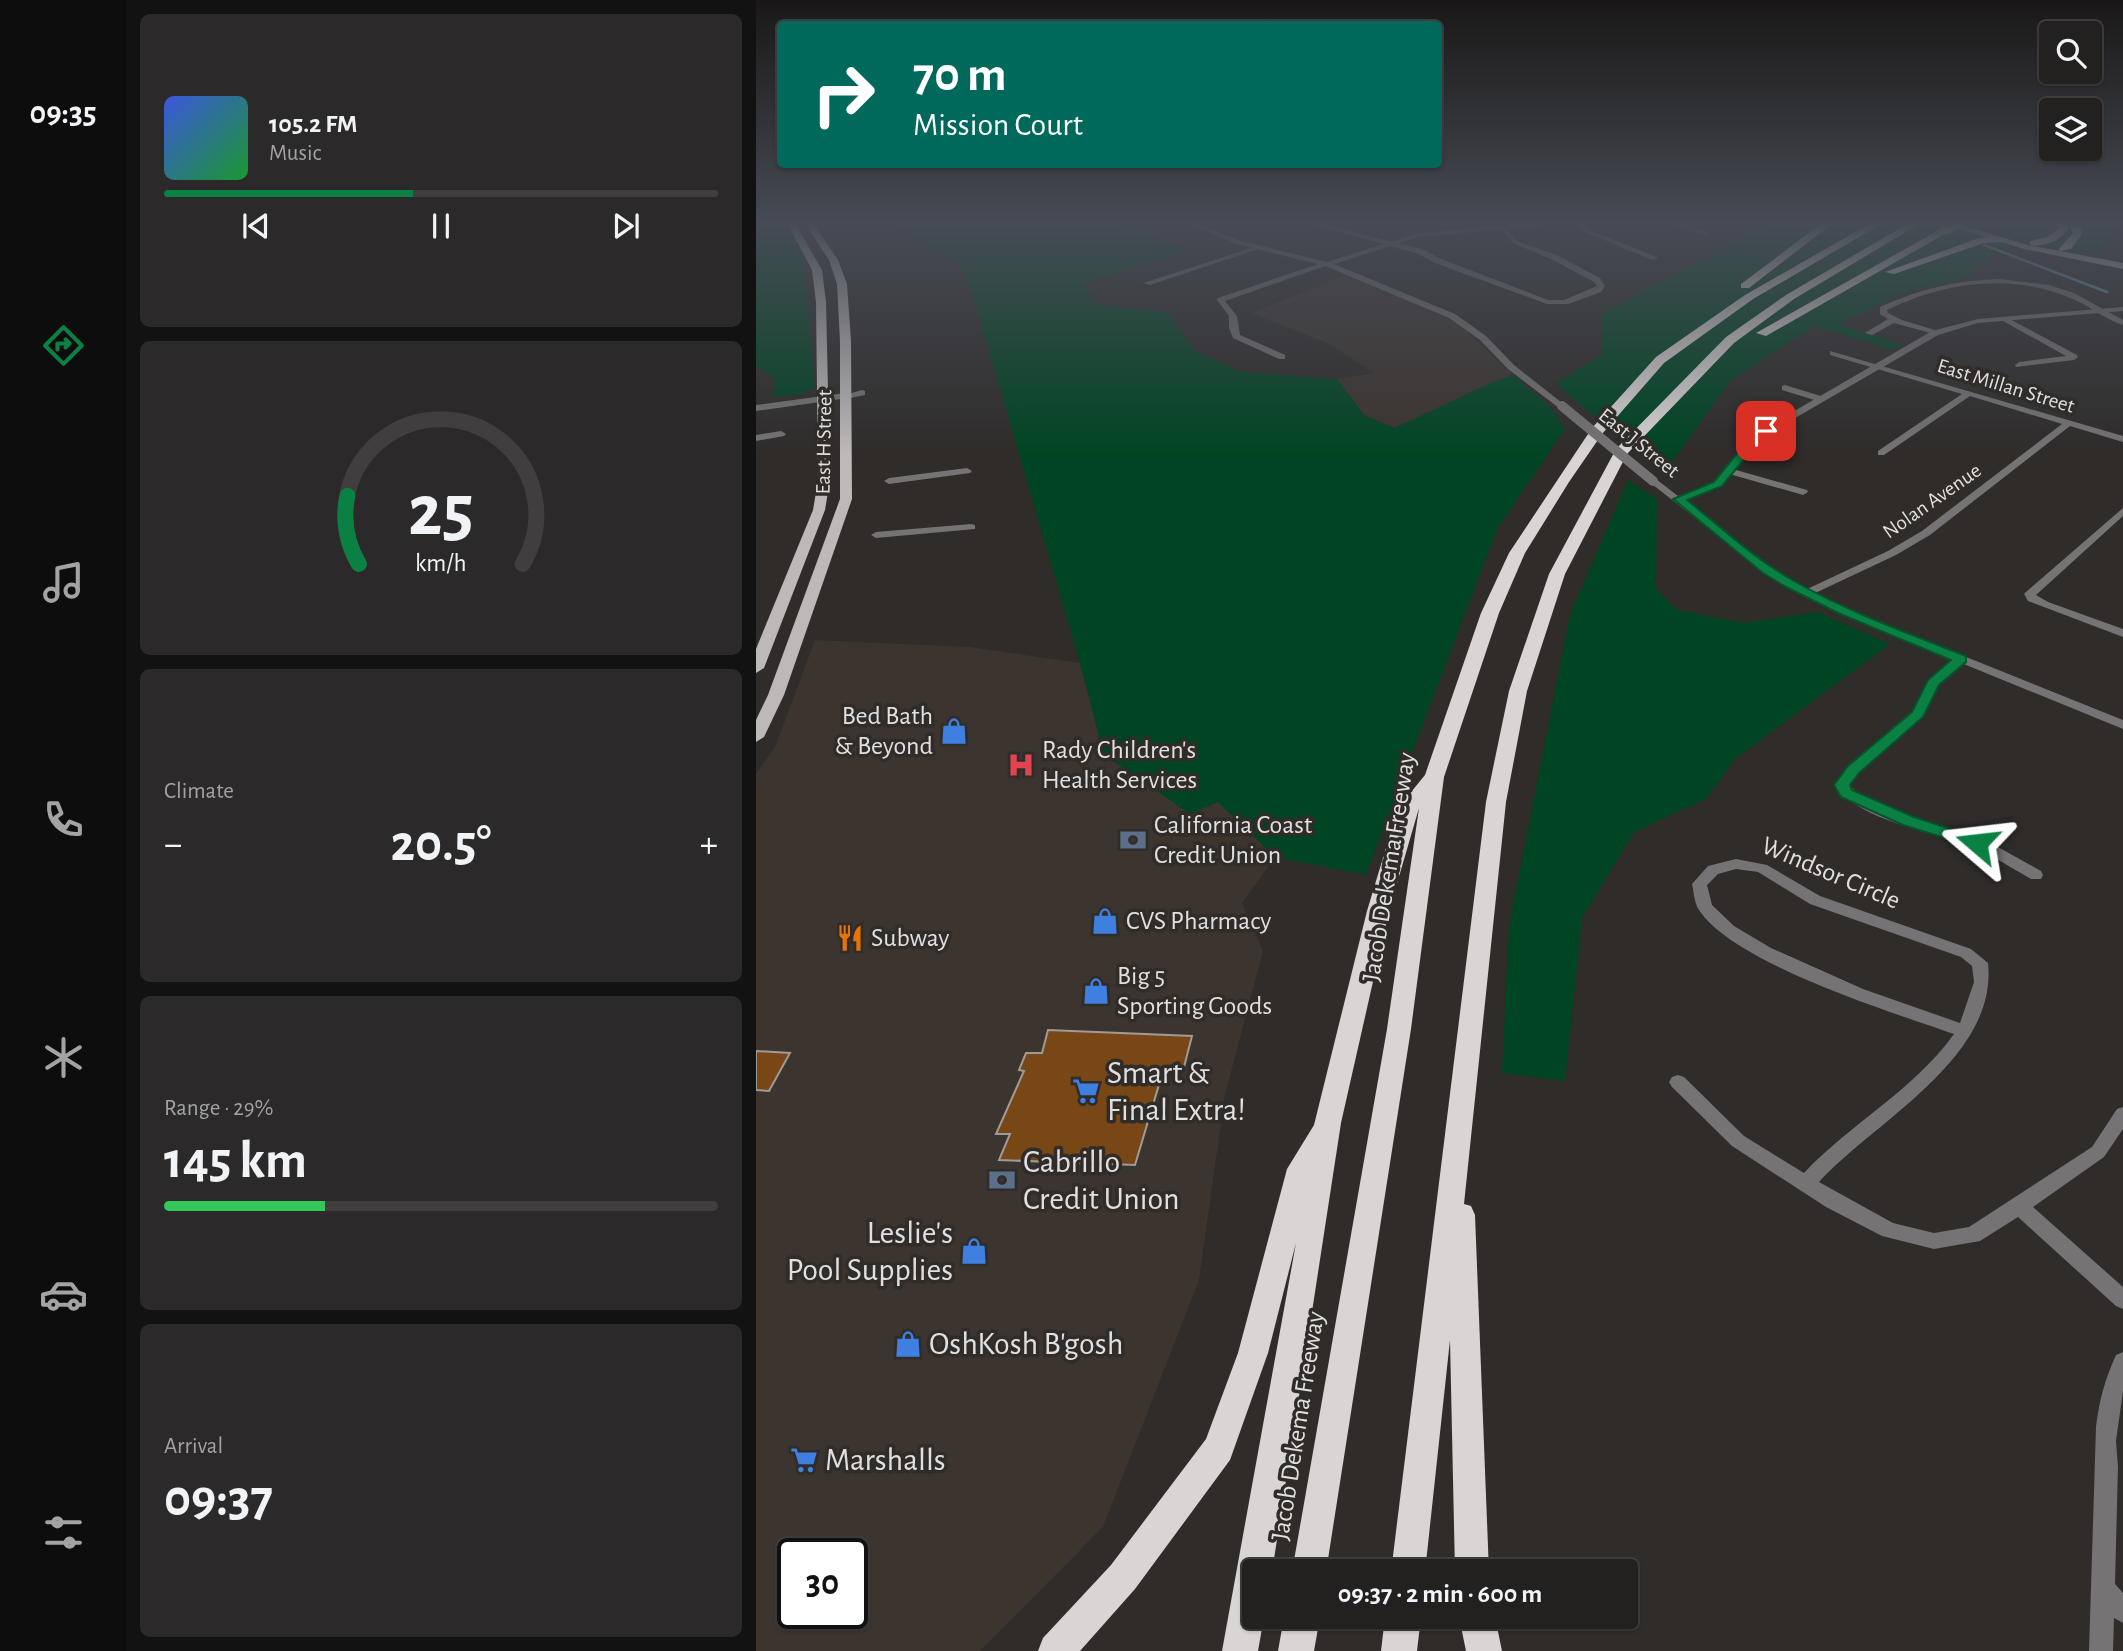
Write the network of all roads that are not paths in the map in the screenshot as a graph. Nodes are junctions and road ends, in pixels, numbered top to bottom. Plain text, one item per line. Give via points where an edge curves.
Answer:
1 (821, 300) edge
2 (843, 300) edge
3 (1221, 300) edge
4 (1413, 300) edge
5 (1541, 300) edge
6 (1570, 300) edge
7 (1731, 300) edge
8 (1745, 300) edge
9 (1786, 300) edge
10 (1820, 300) edge
11 (1906, 300) edge
12 (2080, 300) edge
13 (2123, 309) edge
14 (2099, 311) junction
15 (2006, 319) junction
16 (1893, 320) junction
17 (2123, 323) edge
18 (1869, 333) dead end
19 (1935, 333) junction
20 (1696, 334) junction
21 (1833, 353) dead end
22 (1282, 357) dead end
23 (2019, 365) dead end
24 (1878, 366) junction
25 (1695, 373) junction
26 (1784, 388) dead end
27 (862, 393) dead end
28 (1969, 393) junction
29 (845, 396) junction
30 (822, 398) junction
31 (1821, 399) junction
32 (756, 408) edge
33 (2068, 423) junction
34 (781, 434) dead end
35 (756, 438) edge
36 (2123, 439) edge
37 (1881, 453) dead end
38 (967, 471) dead end
39 (1729, 471) junction
40 (889, 481) dead end
41 (1803, 492) dead end
42 (1679, 499) junction
43 (2123, 511) edge
44 (971, 527) dead end
45 (876, 535) dead end
46 (1807, 593) junction
47 (2123, 633) edge
48 (1961, 659) junction
49 (756, 668) edge
50 (2123, 725) edge
51 (756, 737) edge
52 (1434, 777) junction
53 (2036, 874) dead end
54 (1965, 1031) junction
55 (1678, 1082) dead end
56 (2123, 1114) edge
57 (1328, 1123) junction
58 (1459, 1136) junction
59 (1806, 1184) junction
60 (2019, 1206) junction
61 (2123, 1300) edge
62 (2123, 1362) edge
63 (1257, 1559) edge
64 (1311, 1559) edge
65 (1410, 1559) edge
66 (1472, 1559) edge
67 (2103, 1588) junction
68 (2123, 1611) edge
69 (1244, 1629) edge
70 (1300, 1629) edge
71 (1402, 1629) edge
72 (1479, 1629) edge
73 (2105, 1647) edge
74 (1056, 1651) edge
75 (1240, 1651) edge
76 (1296, 1651) edge
77 (1399, 1651) edge
78 (1484, 1651) edge

1 - 30 main road, East H Street
2 - 29 main road, East H Street
3 - 22 street via 1233,314 1236,336
4 - 42 street, East J Street, bridge via 1460,320 1511,367
5 - 6 street
7 - 20 highway
8 - 20 highway, Jacob Dekema Freeway
9 - 25 highway via 1730,340
10 - 25 highway
11 - 16 street via 1883,309
12 - 14 street
13 - 14 street
14 - 15 street
14 - 17 street
15 - 19 street
15 - 23 street via 2074,356
16 - 18 street
16 - 19 street
19 - 24 street
20 - 52 highway, Jacob Dekema Freeway via 1660,360 1597,431 1517,553 1490,613
21 - 24 street, East Millan Street
24 - 28 street, East Millan Street
24 - 31 street
25 - 58 highway via 1621,453 1596,497 1557,574 1518,691 1496,802
26 - 31 street
27 - 29 street
28 - 33 street, East Millan Street
28 - 37 street
29 - 30 street
29 - 51 main road, East H Street via 846,499 776,695
30 - 32 street
30 - 49 main road, East H Street via 820,510
31 - 39 street via 1756,438
33 - 36 street, East Millan Street
33 - 46 street, Nolan Avenue via 1926,533
34 - 35 street
38 - 40 street
39 - 41 street
39 - 42 street via 1712,488
42 - 46 street, East J Street via 1768,570
43 - 47 street via 2030,594 2032,599
44 - 45 street
46 - 48 street, East J Street
48 - 50 street, East J Street
48 - 53 street via 1933,683 1918,714 1842,785 1846,793 1867,803 1977,843
52 - 57 highway via 1408,808 1378,911
52 - 64 highway, Jacob Dekema Freeway via 1397,1043
54 - 54 street, Windsor Circle via 1811,976 1752,944 1704,909 1698,890 1702,878 1727,865 1762,867 1825,904 1966,953 1980,963 1982,982
54 - 59 street, Windsor Circle via 1950,1055 1912,1092 1842,1146
55 - 59 street via 1738,1141
56 - 60 street via 2098,1152
57 - 63 highway
57 - 74 highway via 1301,1169 1253,1353 1219,1449 1138,1559
58 - 65 highway
58 - 66 highway
59 - 60 street via 1889,1230 1934,1241 1973,1235
60 - 61 street
62 - 67 street via 2104,1440 2108,1467
67 - 68 street
67 - 73 street
69 - 75 highway
70 - 76 highway
71 - 77 highway
72 - 78 highway

